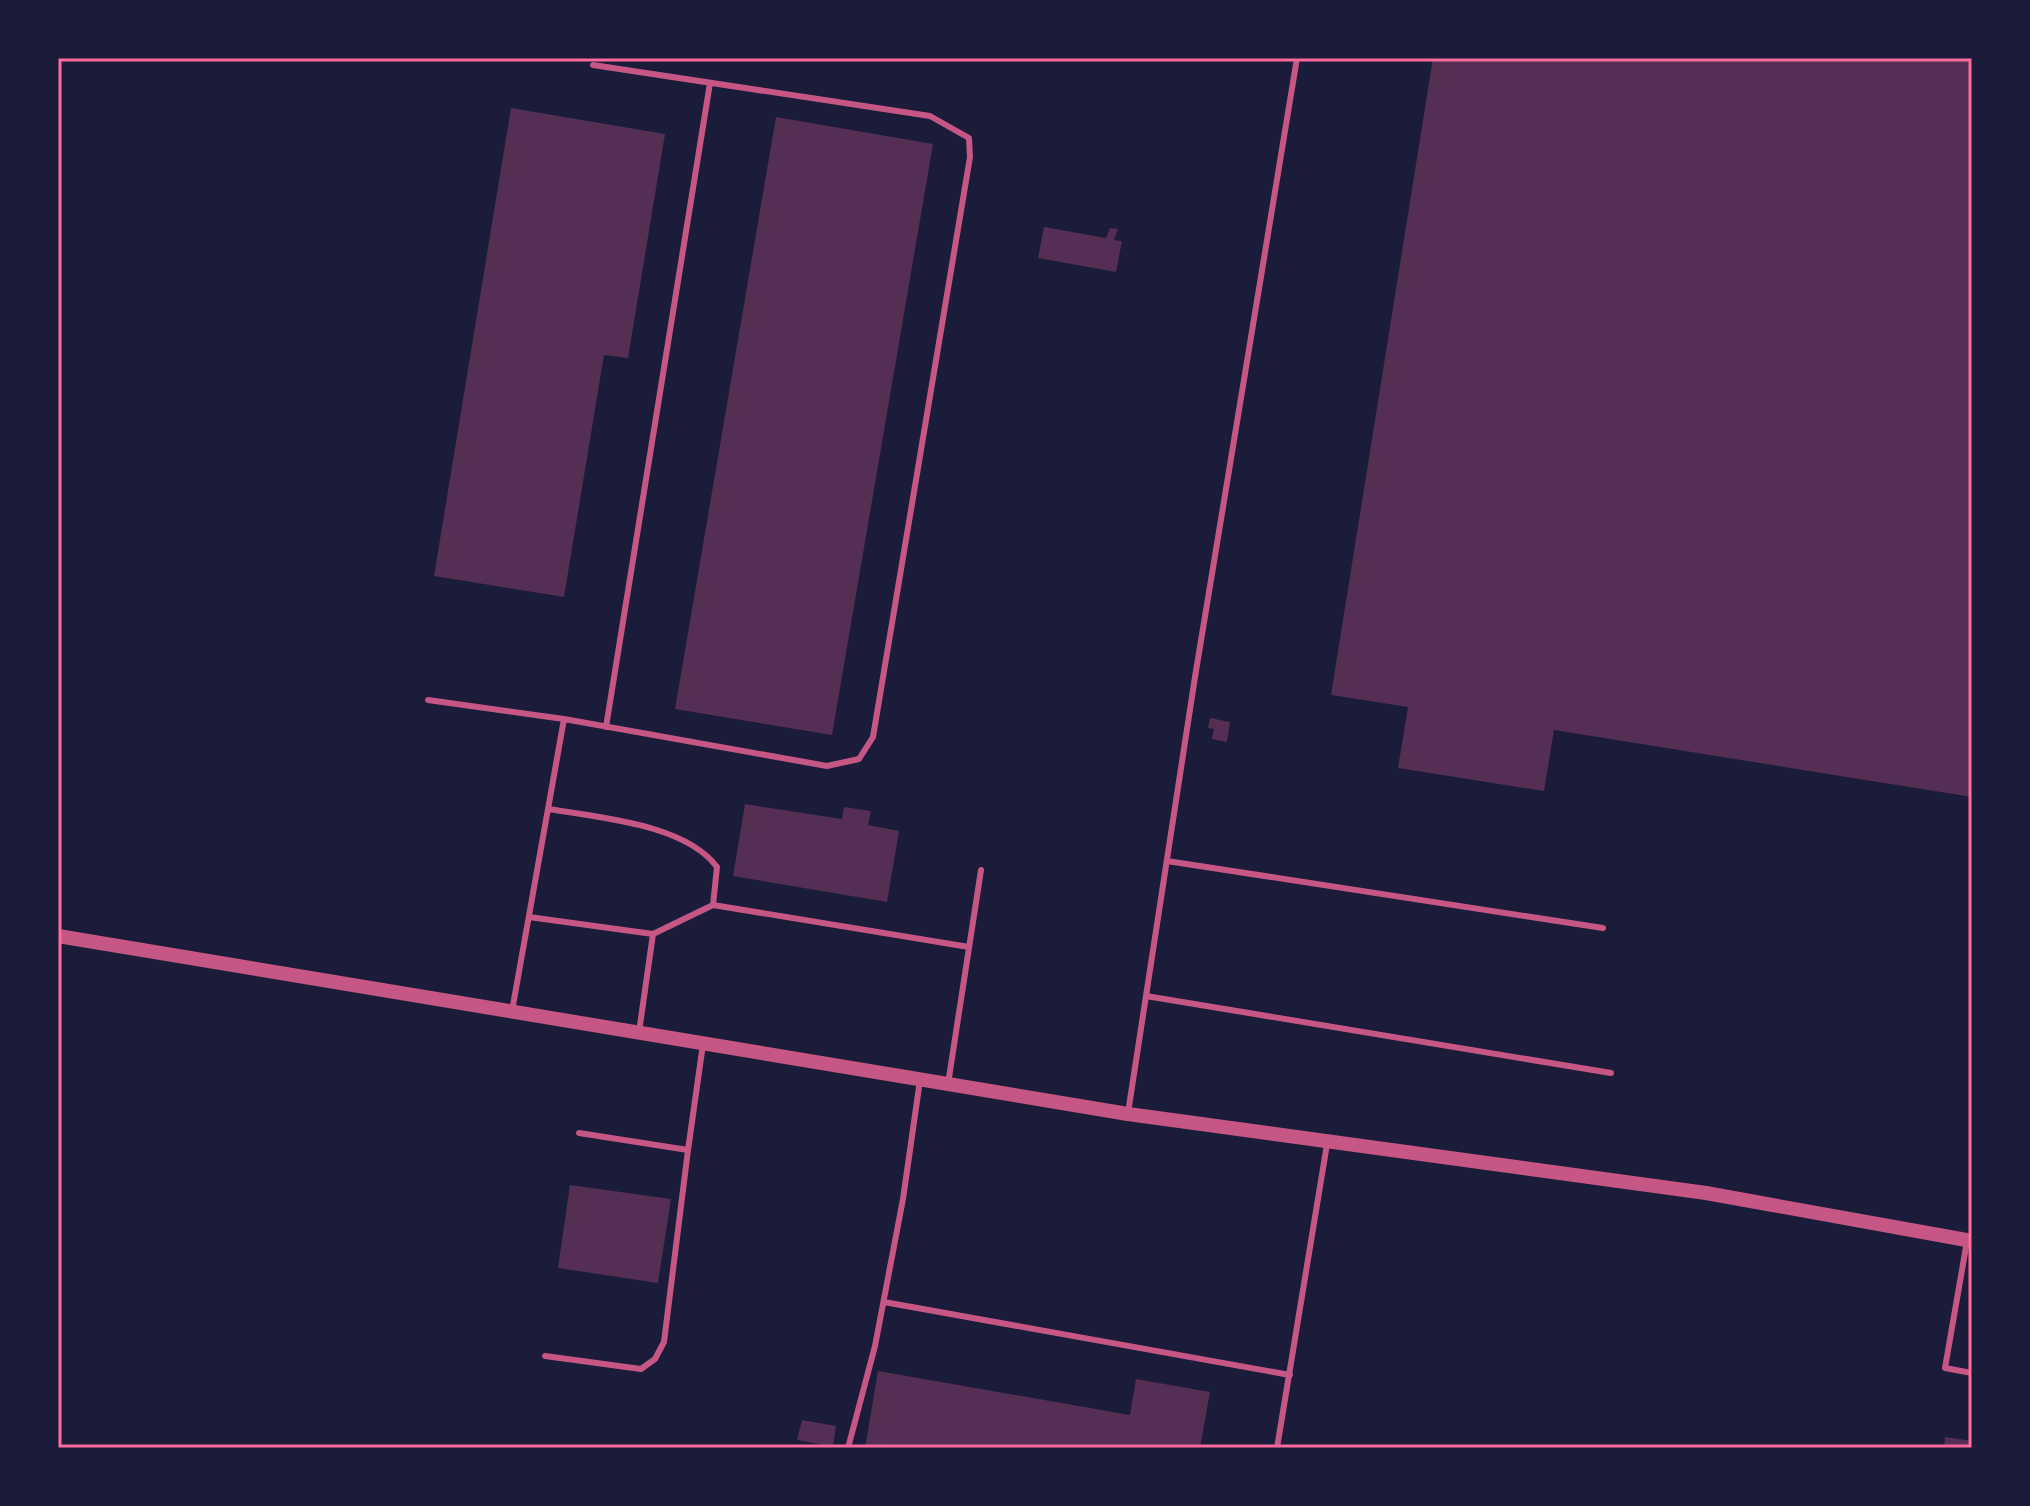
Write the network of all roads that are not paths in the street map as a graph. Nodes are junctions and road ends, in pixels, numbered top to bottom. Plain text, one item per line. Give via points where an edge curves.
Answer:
1 (1297, 58) edge
2 (593, 65) dead end
3 (710, 83) junction
4 (428, 700) dead end
5 (564, 719) junction
6 (606, 727) junction
7 (549, 809) junction
8 (1167, 861) junction
9 (981, 870) dead end
10 (713, 905) junction
11 (529, 917) junction
12 (1603, 928) dead end
13 (653, 934) junction
14 (58, 936) edge
15 (969, 947) junction
16 (1146, 996) junction
17 (512, 1011) junction
18 (639, 1032) junction
19 (703, 1044) junction
20 (1611, 1073) dead end
21 (920, 1080) junction
22 (948, 1084) junction
23 (1128, 1114) junction
24 (579, 1133) dead end
25 (1328, 1142) junction
26 (688, 1150) junction
27 (1969, 1241) edge
28 (884, 1302) junction
29 (545, 1356) dead end
30 (1972, 1373) edge
31 (1290, 1375) junction
32 (848, 1448) edge
33 (1277, 1448) edge

1 - 8 lane
2 - 3 lane
3 - 6 lane
3 - 6 lane via 930,116 969,138 970,157 873,737 859,759 827,766
4 - 5 lane
5 - 6 lane
5 - 7 lane
7 - 10 lane via 636,824 707,853 717,867
7 - 11 lane
8 - 12 lane
8 - 16 lane
9 - 15 lane
10 - 13 lane
10 - 15 lane
11 - 13 lane
11 - 17 lane
13 - 18 lane
14 - 17 street
15 - 22 lane
16 - 20 lane
16 - 23 lane
17 - 18 street
18 - 19 street
19 - 21 street
19 - 26 lane
21 - 22 street
21 - 28 lane
22 - 23 street
23 - 25 street
24 - 26 lane
25 - 27 street via 1706,1193
25 - 31 lane
26 - 29 lane via 664,1342 655,1359 641,1369
27 - 30 lane via 1945,1368
28 - 31 lane
28 - 32 lane
31 - 33 lane

